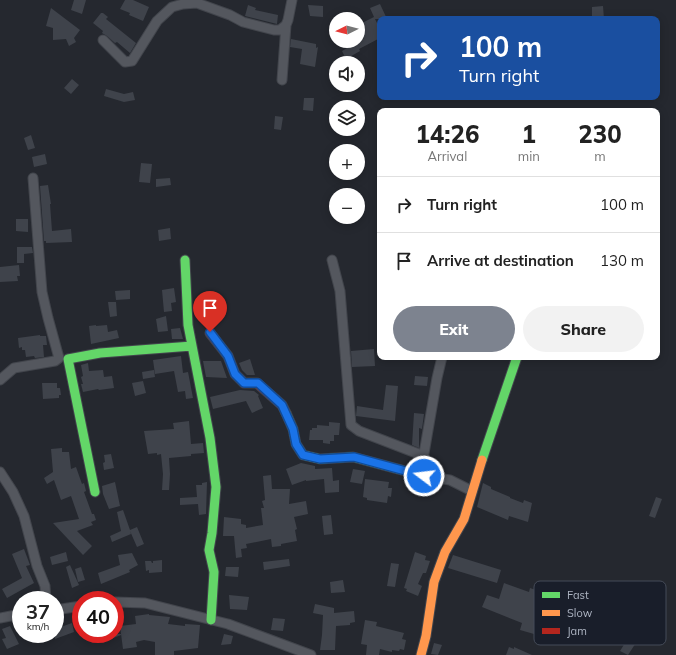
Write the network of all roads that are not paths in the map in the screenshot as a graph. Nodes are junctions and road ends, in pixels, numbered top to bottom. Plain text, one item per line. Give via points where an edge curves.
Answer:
1 (292, 0) edge
2 (286, 26) junction
3 (103, 40) dead end
4 (282, 80) dead end
5 (33, 178) dead end
6 (185, 260) dead end
7 (332, 260) dead end
8 (210, 332) dead end
9 (192, 346) junction
10 (441, 360) edge
11 (516, 360) edge
12 (0, 380) edge
13 (424, 456) junction
14 (0, 472) edge
15 (424, 476) junction
16 (472, 491) junction
17 (95, 492) dead end
18 (45, 591) edge
19 (124, 602) edge
20 (12, 616) edge
21 (0, 618) edge
22 (211, 620) junction
23 (292, 652) edge
24 (311, 655) edge
25 (421, 655) edge

1 - 2 street
2 - 3 street via 280,30 268,29 243,22 197,3 183,4 172,7 157,21 132,61 125,62
2 - 4 street
5 - 12 street via 42,292 59,358 55,362 14,368
6 - 9 street via 188,325
7 - 13 street via 340,291 351,425 359,431
8 - 15 street via 228,356 235,374 244,383 258,383 282,405 293,429 296,444 303,455 320,459 354,457
9 - 17 street via 68,358
9 - 22 street via 210,438 216,487 209,550 214,572
10 - 13 street
11 - 16 street
13 - 15 street
14 - 18 street via 24,516
15 - 16 street via 450,480
16 - 25 street via 464,519 445,552 434,582
19 - 22 street via 145,603
20 - 21 street
22 - 23 street via 228,624
23 - 24 street

